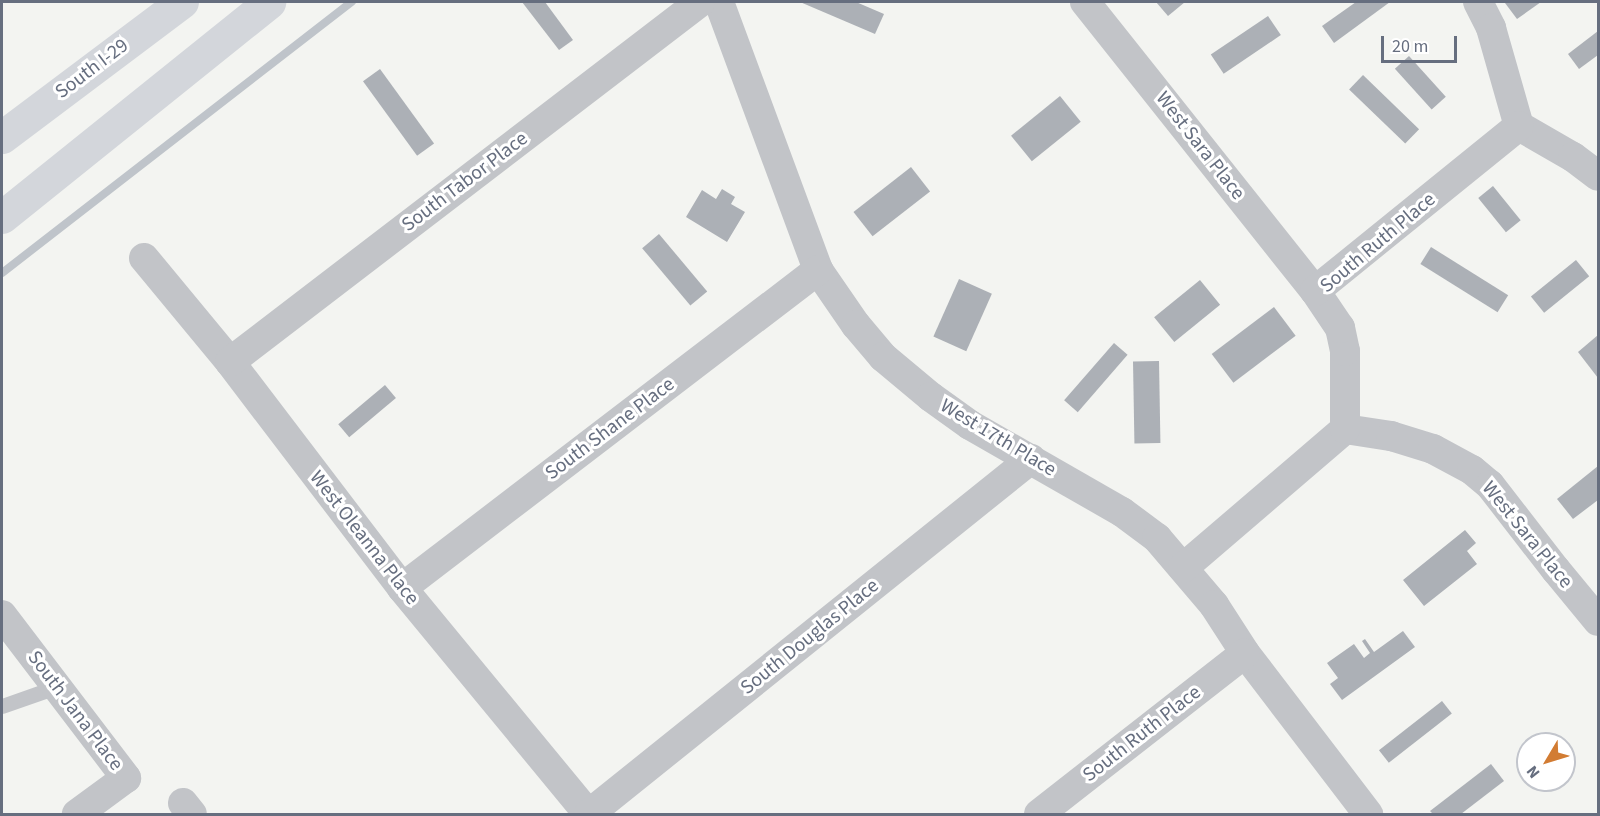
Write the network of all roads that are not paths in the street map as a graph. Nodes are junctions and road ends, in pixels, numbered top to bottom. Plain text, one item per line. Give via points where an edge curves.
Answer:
1 (182, 2) edge
2 (269, 2) edge
3 (700, 2) edge
4 (719, 2) edge
5 (1085, 2) edge
6 (1478, 2) edge
7 (1519, 126) junction
8 (2, 136) edge
9 (1599, 176) edge
10 (2, 217) edge
11 (144, 258) dead end
12 (818, 270) junction
13 (1315, 291) junction
14 (230, 362) junction
15 (1345, 429) junction
16 (1031, 459) junction
17 (1183, 568) junction
18 (402, 588) junction
19 (2, 615) edge
20 (1599, 621) edge
21 (1245, 653) junction
22 (56, 687) junction
23 (2, 706) edge
24 (77, 814) edge
25 (589, 814) edge
26 (1039, 814) edge
27 (1368, 814) edge

1 - 8 highway, South I-29
2 - 10 highway
3 - 14 street, South Tabor Place
4 - 12 street, West 17th Place
5 - 13 street, West Sara Place
6 - 7 street via 1491,28
7 - 9 street
7 - 13 street, South Ruth Place
11 - 14 street, West Oleanna Place
12 - 16 street, West 17th Place via 883,357 970,425
12 - 18 street, South Shane Place
13 - 15 street, South Ruth Place via 1340,328 1343,340
14 - 18 street, West Oleanna Place
15 - 17 street
15 - 20 street, West Sara Place via 1391,436 1433,450 1472,470 1490,485
16 - 17 street, West 17th Place via 1122,512 1157,538
16 - 25 street, South Douglas Place
17 - 21 street, West 17th Place via 1214,605
18 - 25 street, West Oleanna Place
19 - 22 street, South Jana Place
21 - 26 street, South Ruth Place
21 - 27 street, West 17th Place
22 - 23 lane
22 - 24 street, South Jana Place via 126,778

